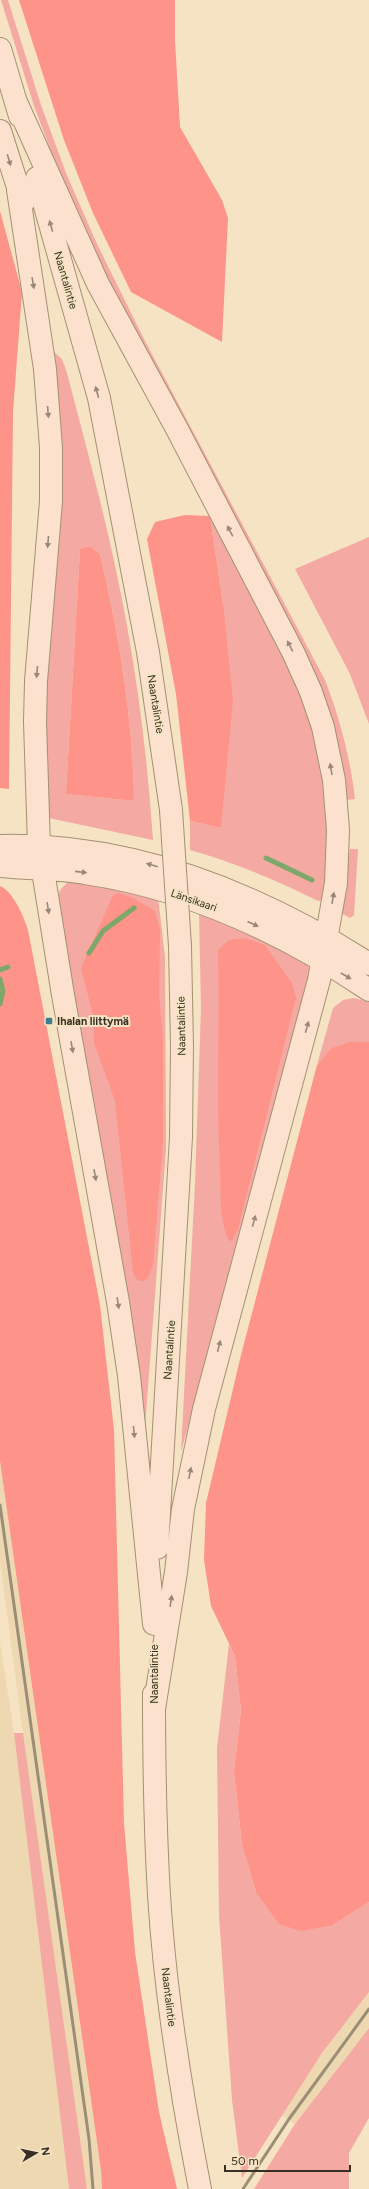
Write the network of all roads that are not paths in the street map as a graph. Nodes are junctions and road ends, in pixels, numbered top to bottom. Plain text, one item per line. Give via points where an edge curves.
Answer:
1 (0, 49) edge
2 (16, 102) junction
3 (0, 131) edge
4 (18, 190) junction
5 (121, 512) junction
6 (0, 846) edge
7 (39, 846) junction
8 (0, 866) edge
9 (42, 869) junction
10 (326, 936) junction
11 (322, 962) junction
12 (369, 964) edge
13 (369, 990) edge
14 (154, 1624) junction
15 (154, 1709) junction
16 (200, 2189) edge

1 - 2 main road, Naantalintie
5 -> 2 main road, Naantalintie via 99,398
10 -> 2 main road via 336,883 338,830 330,758 311,692 294,654 206,485 98,284
3 -> 4 main road, Naantalintie
4 - 5 main road, Naantalintie via 54,288 85,403
4 -> 7 main road via 45,369 50,448 51,501 34,722
5 - 14 main road, Naantalintie, bridge via 148,652 171,810 180,946 181,1137
6 - 7 main road, Länsikaari
7 - 9 main road
10 -> 7 main road, Länsikaari via 270,907 168,869 130,858
8 - 9 main road, Länsikaari
9 -> 11 main road, Länsikaari via 84,872 165,890 218,908 263,928
9 -> 14 main road via 129,1376
10 - 11 main road
10 - 12 main road, Länsikaari
11 -> 13 main road, Länsikaari
15 -> 11 main road via 184,1509 204,1409
14 - 15 main road, Naantalintie
15 - 16 main road, Naantalintie via 154,1805 165,1959 184,2108

